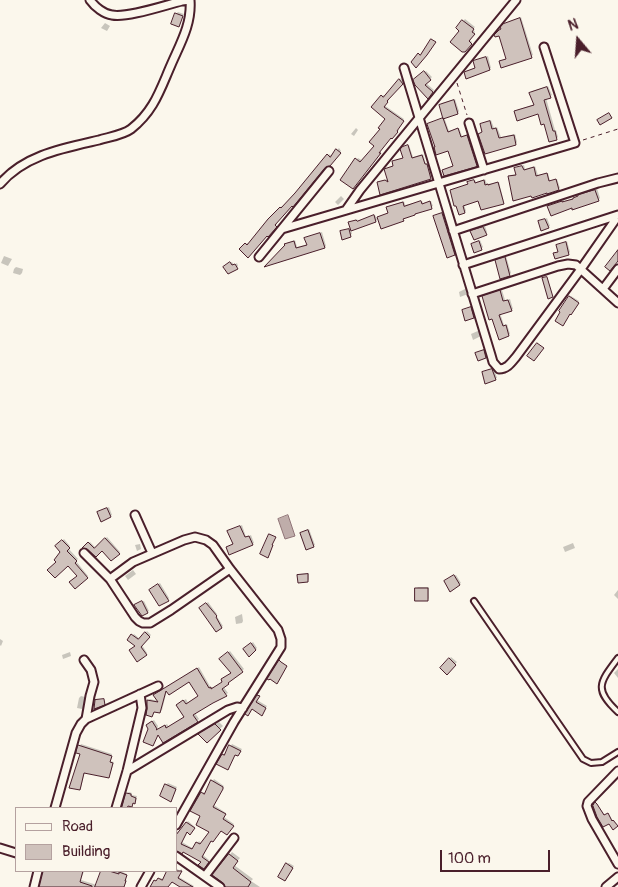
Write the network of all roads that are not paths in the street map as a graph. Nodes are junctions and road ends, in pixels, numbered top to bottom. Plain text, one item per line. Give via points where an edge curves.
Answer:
1 (90, 0) edge
2 (190, 0) edge
3 (516, 0) edge
4 (544, 47) dead end
5 (404, 68) dead end
6 (419, 119) junction
7 (469, 123) road end
8 (484, 170) junction
9 (329, 171) dead end
10 (618, 178) edge
11 (439, 183) junction
12 (0, 184) edge
13 (345, 211) junction
14 (618, 216) edge
15 (282, 229) junction
16 (453, 231) junction
17 (259, 257) dead end
18 (464, 265) junction
19 (581, 269) junction
20 (618, 269) edge
21 (602, 288) junction
22 (472, 294) junction
23 (618, 303) edge
24 (136, 515) dead end
25 (84, 553) dead end
26 (152, 553) junction
27 (230, 569) junction
28 (110, 580) junction
29 (474, 601) dead end
30 (618, 658) edge
31 (84, 660) dead end
32 (158, 686) dead end
33 (140, 694) junction
34 (243, 708) junction
35 (228, 710) junction
36 (618, 712) edge
37 (86, 719) junction
38 (234, 722) junction
39 (618, 752) edge
40 (618, 771) edge
41 (127, 772) junction
42 (55, 807) edge
43 (116, 807) edge
44 (178, 821) edge
45 (234, 838) dead end
46 (0, 848) edge
47 (15, 853) edge
48 (178, 857) edge
49 (618, 864) edge
50 (38, 872) edge
51 (149, 872) edge
52 (205, 876) junction
53 (618, 877) edge
54 (34, 887) edge
55 (141, 887) edge
56 (220, 887) edge
57 (606, 887) edge

1 - 2 street via 102,11 121,16
2 - 12 street via 187,28 154,105 145,116 130,130 43,154 9,174
3 - 6 street
4 - 8 street via 575,143
5 - 6 street
6 - 11 street
6 - 13 street
7 - 8 street
8 - 11 street
9 - 15 street
10 - 16 street
11 - 13 street
11 - 16 street
13 - 15 street
14 - 18 street
14 - 19 street
15 - 17 street
16 - 18 street
18 - 22 street
19 - 21 street
19 - 22 street via 576,265 563,265
19 - 22 street via 509,366 503,369 493,362
20 - 21 street
21 - 23 street
24 - 26 street
25 - 28 street
26 - 27 street via 194,537 213,545
26 - 28 street via 133,562
27 - 28 street via 172,610 143,624 138,622
27 - 34 street via 282,639 281,647
29 - 39 lane via 583,759 591,763 602,762
30 - 36 lane via 604,678 602,688 609,704
31 - 37 street via 94,682
32 - 33 street
33 - 37 street
33 - 41 street via 142,708
34 - 35 street
34 - 38 street
35 - 38 street
35 - 41 street
37 - 42 street via 76,733
38 - 44 street
40 - 49 street via 587,806
41 - 43 street
45 - 52 street
46 - 47 street
48 - 52 street
50 - 54 street
51 - 55 street
52 - 56 street
53 - 57 street

